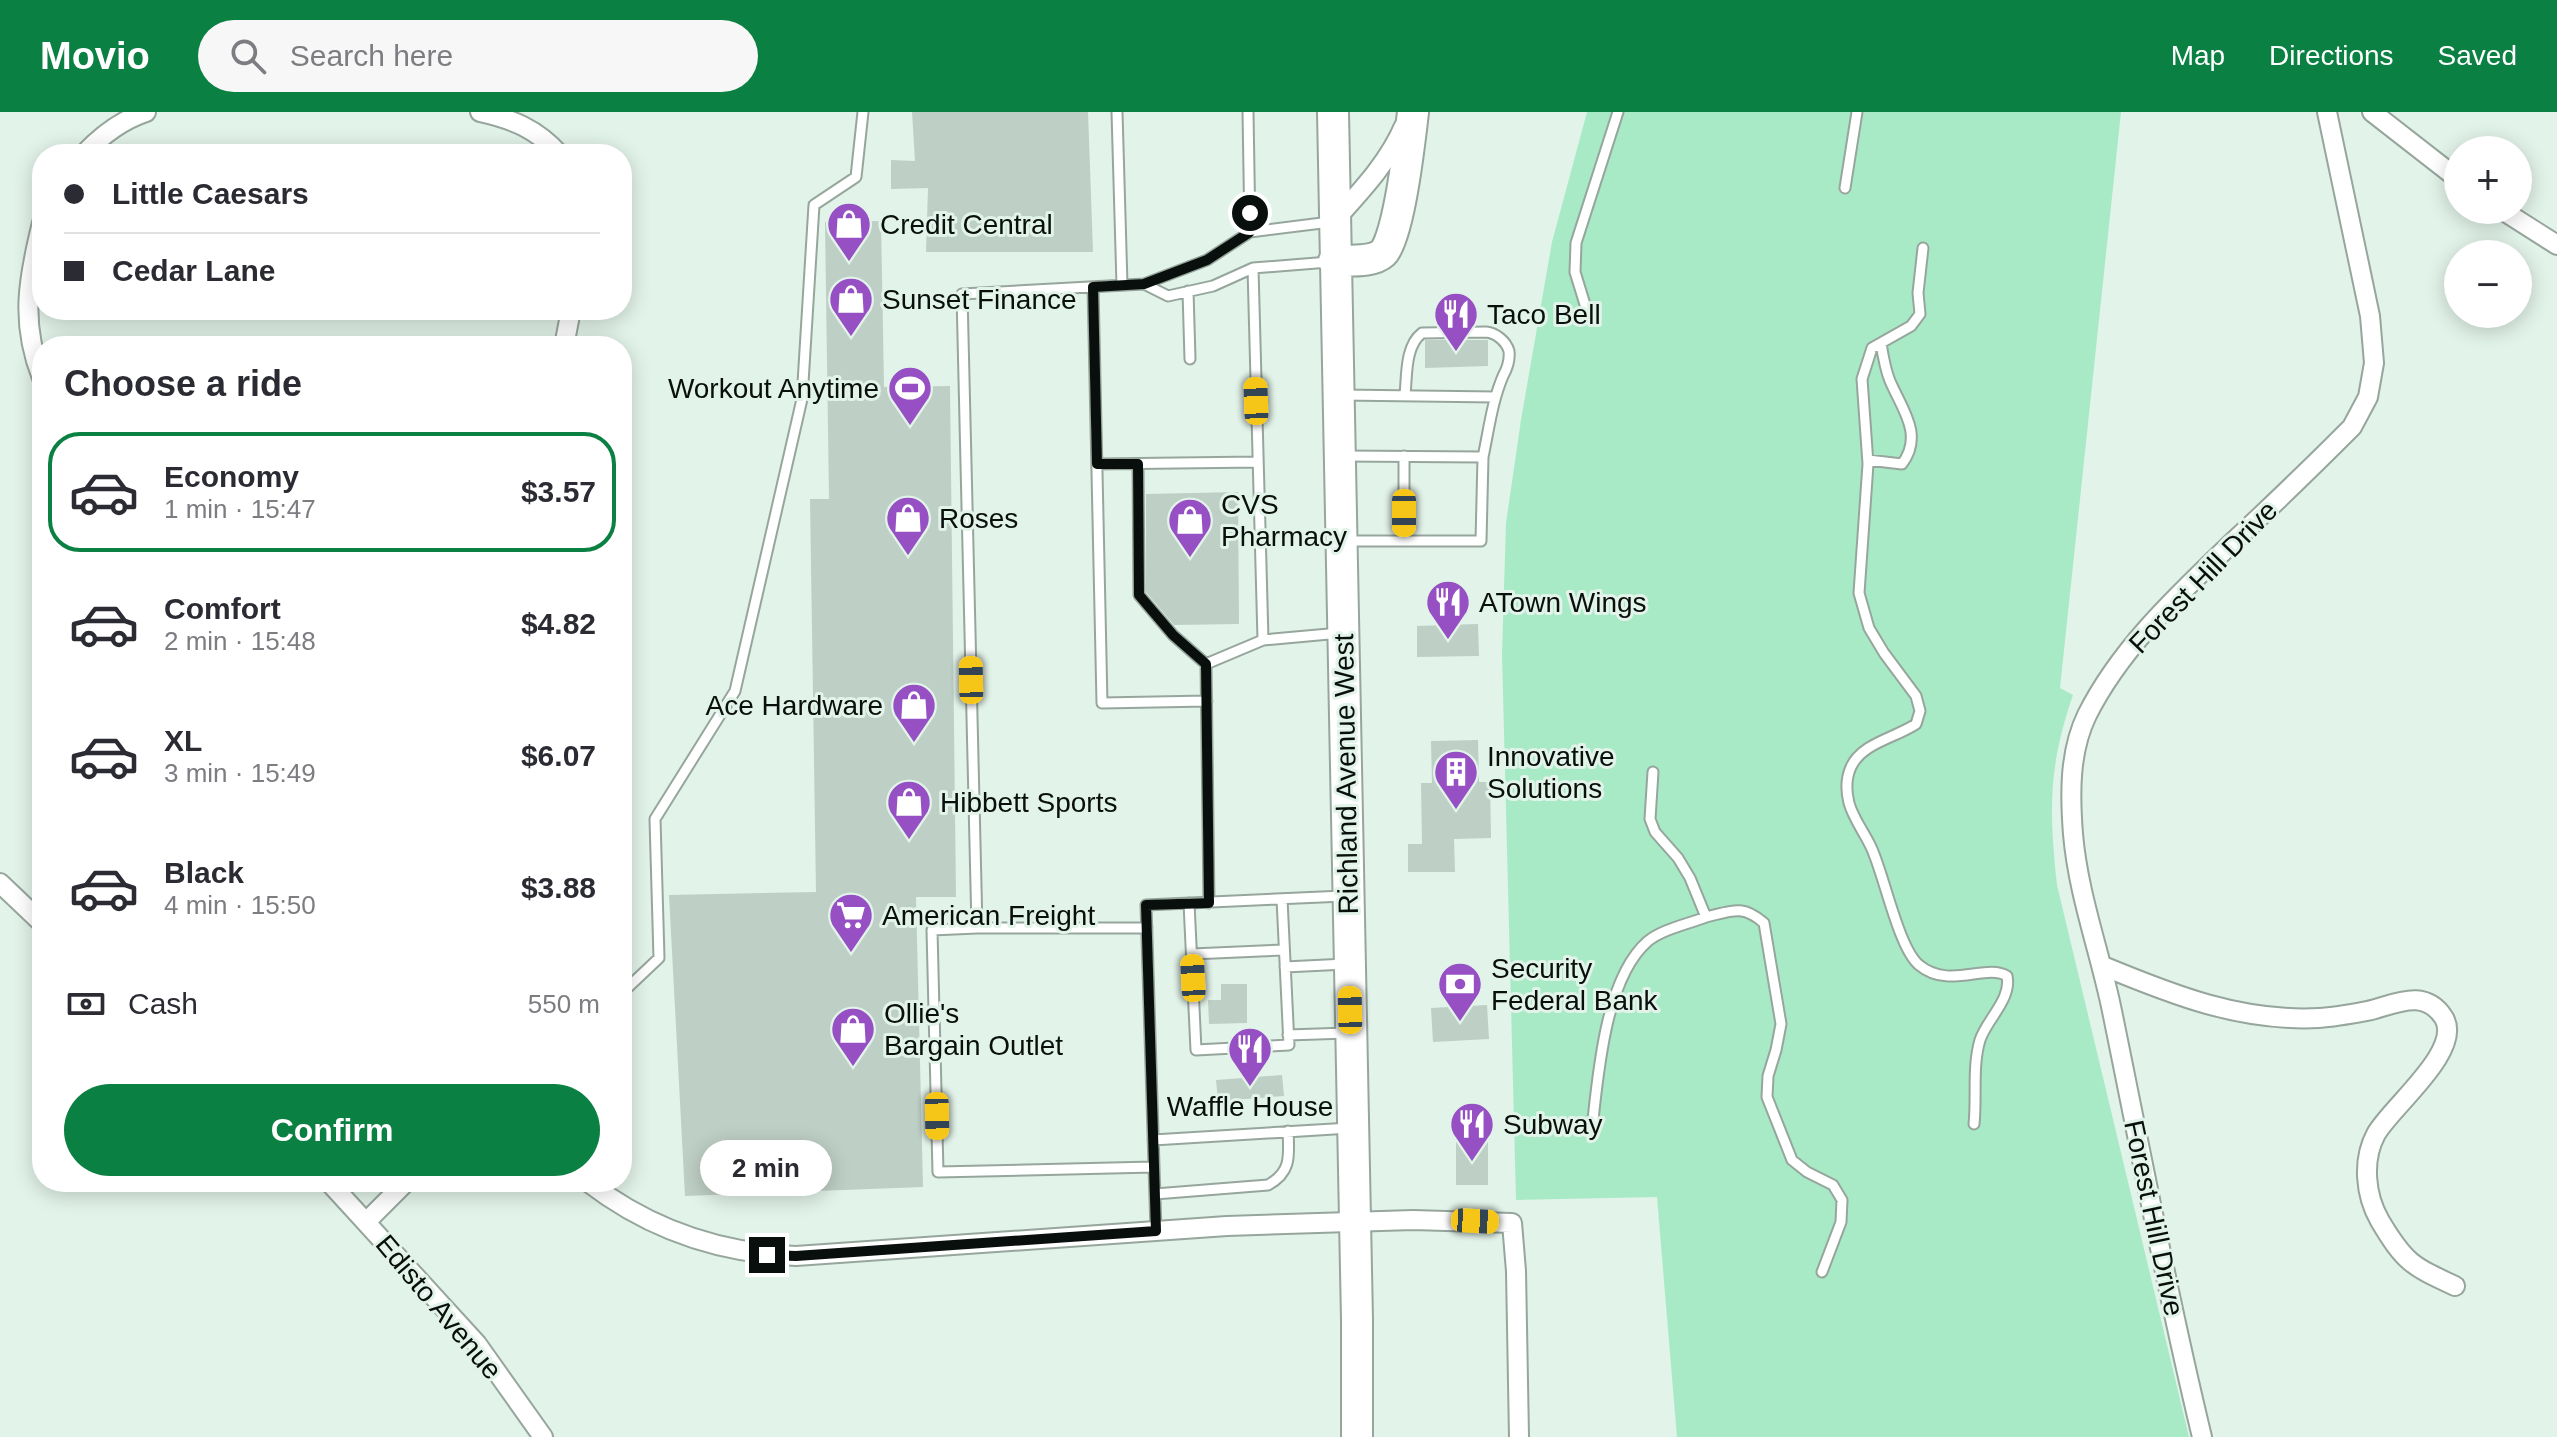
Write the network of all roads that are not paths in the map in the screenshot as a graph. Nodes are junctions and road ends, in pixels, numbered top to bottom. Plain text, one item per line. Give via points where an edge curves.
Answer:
1 (146, 112) edge
2 (480, 112) edge
3 (863, 112) edge
4 (1117, 112) edge
5 (1248, 112) edge
6 (1333, 112) edge
7 (1411, 112) edge
8 (1618, 112) edge
9 (1857, 112) edge
10 (2327, 112) edge
11 (2372, 112) edge
12 (95, 144) edge
13 (548, 144) edge
14 (2444, 168) edge
15 (1845, 188) dead end
16 (1333, 222) junction
17 (2524, 224) edge
18 (1250, 232) junction
19 (2557, 245) edge
20 (1923, 248) dead end
21 (1334, 261) junction
22 (32, 268) edge
23 (1253, 268) junction
24 (1144, 284) junction
25 (1122, 285) junction
26 (1093, 287) junction
27 (1188, 291) junction
28 (1587, 311) dead end
29 (1881, 343) junction
30 (32, 349) edge
31 (1190, 359) dead end
32 (1338, 395) junction
33 (1405, 395) junction
34 (1495, 397) junction
35 (1339, 456) junction
36 (1404, 456) junction
37 (1483, 457) junction
38 (1868, 460) junction
39 (1258, 462) junction
40 (1097, 464) junction
41 (1138, 464) junction
42 (1341, 541) junction
43 (1404, 541) junction
44 (1344, 633) junction
45 (1263, 640) junction
46 (1206, 664) junction
47 (1207, 701) junction
48 (1653, 772) dead end
49 (0, 883) edge
50 (1347, 896) junction
51 (1282, 899) junction
52 (1189, 903) junction
53 (1209, 903) junction
54 (32, 913) edge
55 (1706, 917) junction
56 (977, 928) junction
57 (1147, 928) junction
58 (1284, 950) junction
59 (1192, 954) junction
60 (1349, 964) junction
61 (2103, 966) junction
62 (1285, 967) junction
63 (632, 984) edge
64 (1351, 1033) junction
65 (1288, 1035) junction
66 (1974, 1124) dead end
67 (1353, 1128) junction
68 (1592, 1129) dead end
69 (1288, 1131) junction
70 (1153, 1140) junction
71 (1154, 1167) junction
72 (339, 1192) edge
73 (396, 1192) edge
74 (601, 1192) edge
75 (1155, 1194) junction
76 (367, 1221) junction
77 (1355, 1223) junction
78 (1156, 1231) junction
79 (1822, 1272) dead end
80 (2455, 1286) dead end
81 (543, 1437) edge
82 (1357, 1437) edge
83 (1519, 1437) edge
84 (2202, 1437) edge

1 - 12 street
2 - 13 street via 522,124
3 - 63 lane via 856,177 814,205 802,399 735,691 655,819 659,958
4 - 25 lane
5 - 18 lane
6 - 16 main road, Richland Avenue West
7 - 16 street via 1387,158
7 - 21 main road via 1402,196 1388,247 1375,259
8 - 28 lane via 1576,243 1575,272
9 - 15 lane
10 - 61 street, Forest Hill Drive via 2370,316 2374,363 2368,397 2352,427 2175,598 2125,655 2086,716 2071,775 2073,835
11 - 14 street
16 - 18 lane
16 - 21 main road, Richland Avenue West
17 - 19 street
18 - 24 lane via 1207,260
20 - 29 lane via 1920,314 1911,326
21 - 23 lane
21 - 32 main road, Richland Avenue West
22 - 30 street via 27,317
23 - 27 lane
23 - 39 lane
24 - 25 lane
24 - 27 lane via 1168,296
25 - 26 lane
26 - 40 lane
26 - 56 lane via 962,294
27 - 31 lane
29 - 38 lane via 1872,348 1862,379
29 - 38 lane via 1911,428 1911,451 1902,464
32 - 33 lane
32 - 35 main road, Richland Avenue West
33 - 34 lane
33 - 34 lane via 1414,339 1428,332 1493,332 1509,351
34 - 37 lane
35 - 36 lane
35 - 42 main road, Richland Avenue West
36 - 37 lane
36 - 43 lane
37 - 43 lane via 1481,541
38 - 66 lane via 1862,609 1920,711 1916,724 1853,763 1847,793 1919,965 1946,976 1993,971 2007,976 2007,991 1977,1054
39 - 41 lane
39 - 45 lane
40 - 41 lane
40 - 47 lane via 1102,703
41 - 46 lane via 1139,595
42 - 43 lane
42 - 44 main road, Richland Avenue West
44 - 45 lane
44 - 50 main road, Richland Avenue West
45 - 46 lane
46 - 47 lane
47 - 53 lane
48 - 55 lane via 1650,819 1690,878
49 - 54 street
50 - 51 lane
50 - 60 main road, Richland Avenue West
51 - 53 lane
51 - 58 lane
52 - 53 lane
52 - 57 lane via 1146,905
52 - 59 lane
55 - 68 lane via 1651,939 1621,977 1603,1042
55 - 79 lane via 1740,909 1764,923 1781,1024 1767,1097 1792,1160 1833,1185 1842,1200 1841,1222
56 - 57 lane
56 - 71 lane via 932,930 938,1172
57 - 70 lane
58 - 59 lane
58 - 62 lane
59 - 65 lane via 1196,1050 1289,1045
60 - 62 lane
60 - 64 main road, Richland Avenue West
61 - 80 street via 2236,1013 2329,1017 2413,1000 2434,1009 2444,1019 2446,1042 2377,1133 2366,1173 2374,1211 2396,1248 2414,1267
61 - 84 street, Forest Hill Drive
62 - 65 lane
64 - 65 lane
64 - 67 main road, Richland Avenue West
67 - 69 lane
67 - 77 main road, Richland Avenue West
69 - 70 lane
69 - 75 lane via 1285,1170 1268,1185
70 - 71 lane
71 - 75 lane
72 - 76 street, Edisto Avenue
73 - 76 street
74 - 78 street via 676,1234 767,1255
75 - 78 lane
76 - 81 street, Edisto Avenue via 477,1344
77 - 78 street
77 - 82 main road, Richland Avenue West
77 - 83 street via 1512,1223

